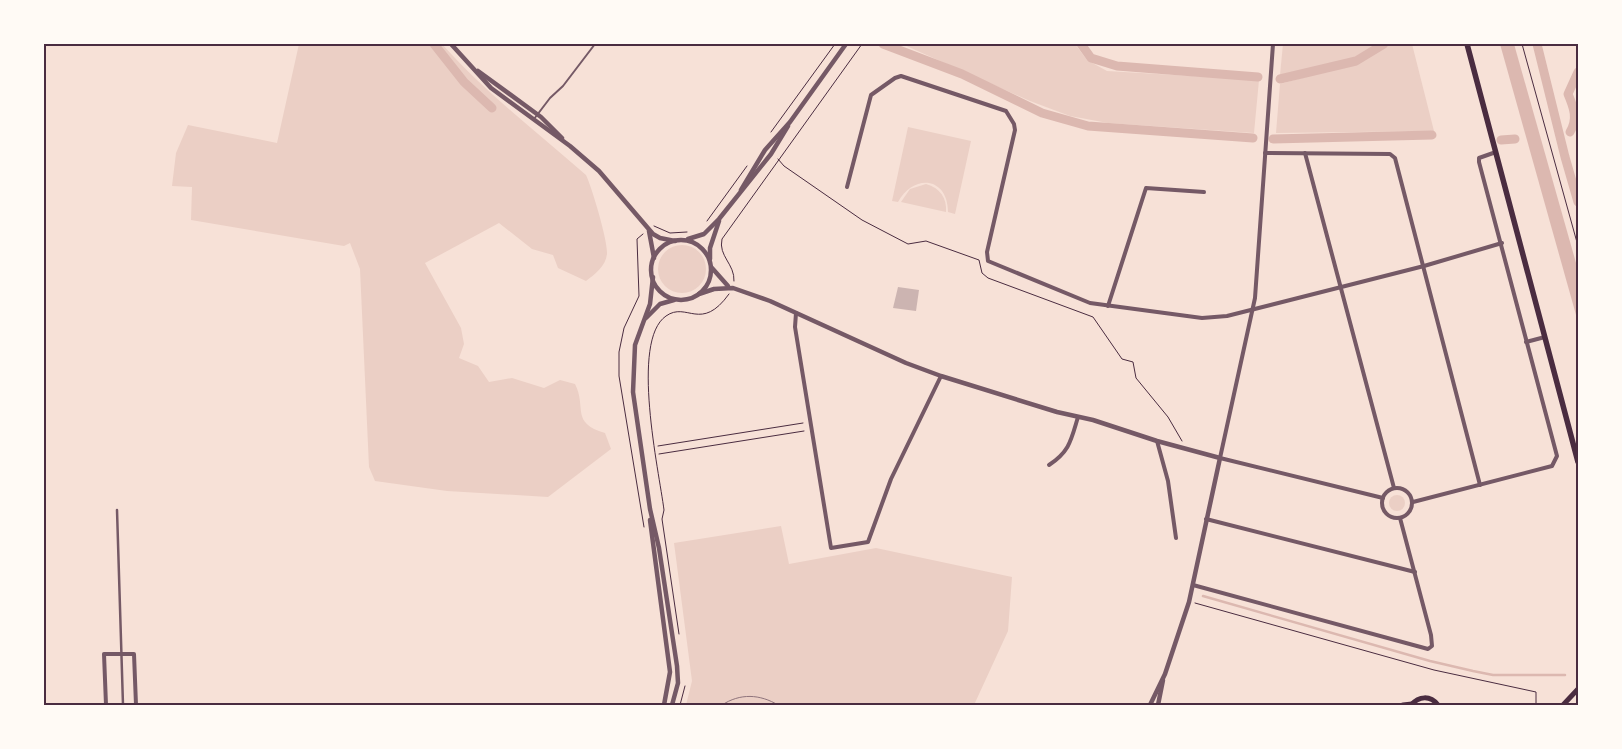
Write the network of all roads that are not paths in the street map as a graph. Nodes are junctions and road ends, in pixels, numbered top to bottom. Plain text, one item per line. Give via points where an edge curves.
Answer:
1 (451, 44) edge
2 (595, 44) edge
3 (846, 44) edge
4 (1273, 44) edge
5 (1467, 44) edge
6 (469, 64) junction
7 (537, 114) junction
8 (532, 121) junction
9 (570, 146) junction
10 (1496, 152) junction
11 (1265, 153) junction
12 (1305, 153) junction
13 (847, 187) dead end
14 (1204, 192) dead end
15 (719, 219) junction
16 (648, 230) junction
17 (675, 240) junction
18 (684, 240) junction
19 (1502, 243) junction
20 (654, 258) junction
21 (711, 264) junction
22 (1424, 266) junction
23 (653, 277) junction
24 (730, 287) junction
25 (1340, 287) junction
26 (699, 294) junction
27 (678, 299) junction
28 (1108, 306) junction
29 (1252, 310) junction
30 (796, 313) junction
31 (644, 321) junction
32 (1545, 338) junction
33 (1526, 342) junction
34 (941, 376) junction
35 (1078, 417) junction
36 (1157, 441) junction
37 (1220, 458) junction
38 (1578, 462) edge
39 (1049, 465) dead end
40 (1480, 484) junction
41 (1394, 488) junction
42 (1383, 498) junction
43 (1413, 502) junction
44 (650, 509) junction
45 (117, 510) dead end
46 (1400, 518) junction
47 (1206, 519) junction
48 (1176, 538) dead end
49 (1415, 572) junction
50 (1193, 585) junction
51 (121, 654) junction
52 (1165, 674) junction
53 (1578, 689) edge
54 (106, 705) edge
55 (122, 705) edge
56 (136, 705) edge
57 (664, 705) edge
58 (672, 705) edge
59 (1150, 705) edge
60 (1158, 705) edge
61 (1403, 705) edge
62 (1412, 705) edge
63 (1438, 705) edge
64 (1563, 705) edge

1 - 6 street
2 - 7 lane
3 - 15 street via 771,154
4 - 11 street
5 - 10 main road
6 - 7 street
6 - 8 street via 491,88
7 - 8 lane
7 - 9 street
8 - 9 street
9 - 16 street via 599,171
10 - 19 street via 1479,158
10 - 32 main road
11 - 12 street
11 - 29 street
12 - 22 street via 1393,156
12 - 25 street
13 - 28 street via 868,100 895,78 906,77 1006,111 1015,130 987,252 988,261 1090,303
14 - 28 street via 1146,188
15 - 18 street via 702,235
15 - 21 street via 710,248
16 - 17 street via 658,238
16 - 20 street
17 - 18 street
17 - 20 street via 660,249
18 - 21 street via 701,247
19 - 22 street
19 - 33 street
20 - 23 street
21 - 24 street via 716,276
21 - 26 street via 710,279
22 - 25 street
22 - 40 street
23 - 27 street via 665,294
23 - 31 street
24 - 26 street via 714,288
24 - 30 street
25 - 29 street
25 - 41 street
26 - 27 street
27 - 31 street via 660,304
28 - 29 street via 1202,318
29 - 37 street
30 - 34 street
30 - 34 street via 795,327 831,548 868,542 891,479
31 - 44 street via 635,345 633,385
32 - 33 street
32 - 38 main road
33 - 40 street via 1557,456 1552,466
34 - 35 street
35 - 36 street
35 - 39 street via 1069,448
36 - 37 street
36 - 48 street via 1168,481
37 - 42 street
37 - 47 street
40 - 43 street
41 - 42 street
41 - 43 street via 1405,490
42 - 46 street via 1382,505 1387,514
43 - 46 street via 1409,513
44 - 57 street via 653,554 670,672
44 - 58 street via 660,548 677,666 678,683
45 - 51 street
46 - 49 street
47 - 49 street
47 - 50 street
49 - 50 street via 1432,635 1432,646 1421,648
50 - 52 street
51 - 54 street via 104,654
51 - 55 street
51 - 56 street via 134,654
52 - 59 street
52 - 60 street
53 - 64 main road
61 - 62 main road
62 - 63 main road via 1420,698 1426,698

